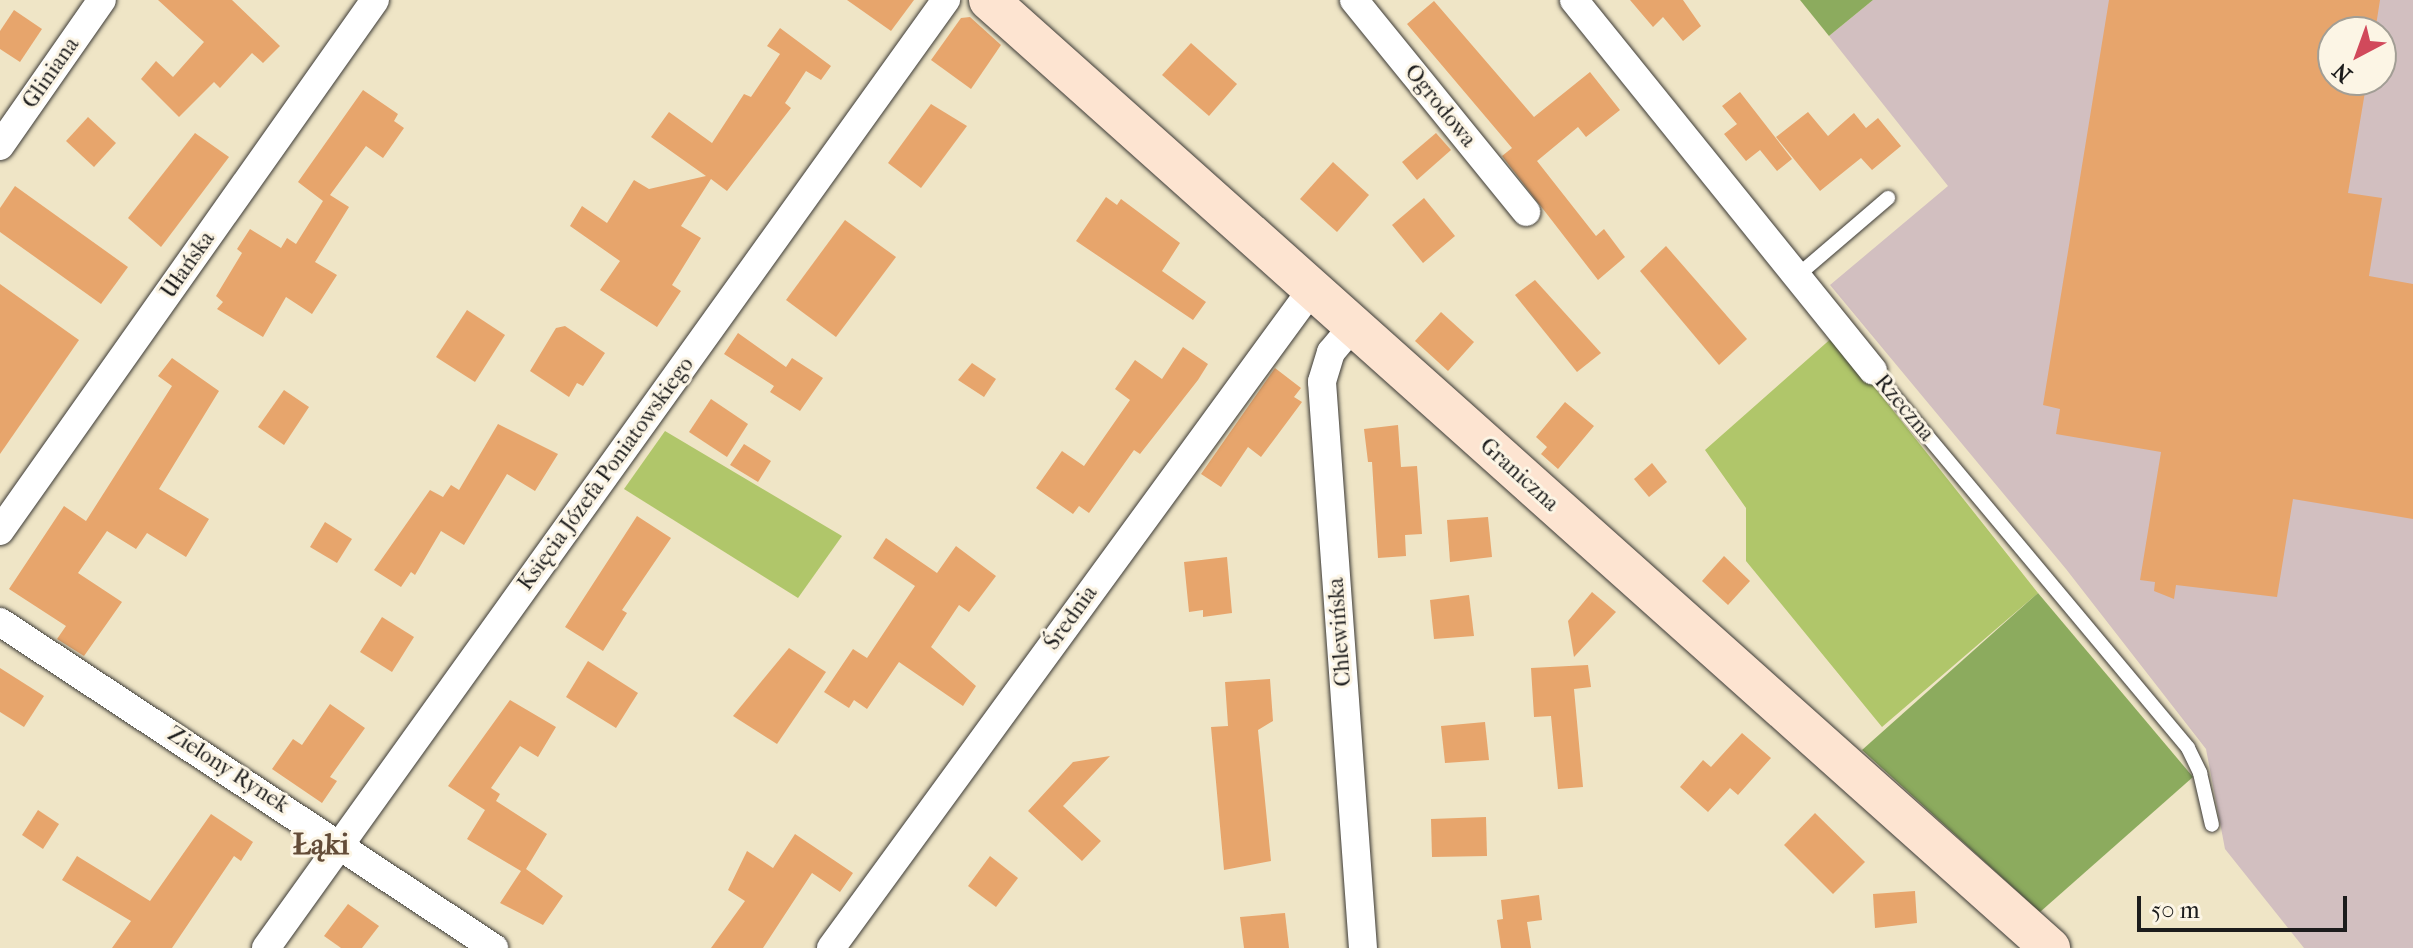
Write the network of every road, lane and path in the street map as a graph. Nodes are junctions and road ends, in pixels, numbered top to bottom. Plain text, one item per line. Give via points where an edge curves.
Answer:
1 (102, 0) edge
2 (375, 0) edge
3 (946, 0) edge
4 (989, 0) edge
5 (1354, 0) edge
6 (1574, 0) edge
7 (0, 146) edge
8 (1888, 198) dead end
9 (1526, 212) dead end
10 (1797, 276) junction
11 (1312, 289) junction
12 (1353, 326) junction
13 (1873, 371) joint
14 (0, 531) edge
15 (0, 622) edge
16 (2212, 825) dead end
17 (341, 844) junction
18 (266, 948) edge
19 (494, 948) edge
20 (831, 948) edge
21 (1363, 948) edge
22 (2050, 948) edge

1 - 7 street, Gliniana
2 - 14 street, Ułańska
3 - 17 street, Księcia Józefa Poniatowskiego
4 - 11 street, Graniczna
5 - 9 street, Ogrodowa
6 - 10 street, Rzeczna
8 - 10 lane
10 - 13 street, Rzeczna
11 - 12 street, Graniczna
11 - 20 street, Średnia
12 - 21 street, Chlewińska via 1331,352 1322,382
12 - 22 street, Graniczna
13 - 16 lane, Rzeczna via 2188,748 2200,773
15 - 17 street, Zielony Rynek
17 - 18 street, Księcia Józefa Poniatowskiego
17 - 19 street, Zielony Rynek

